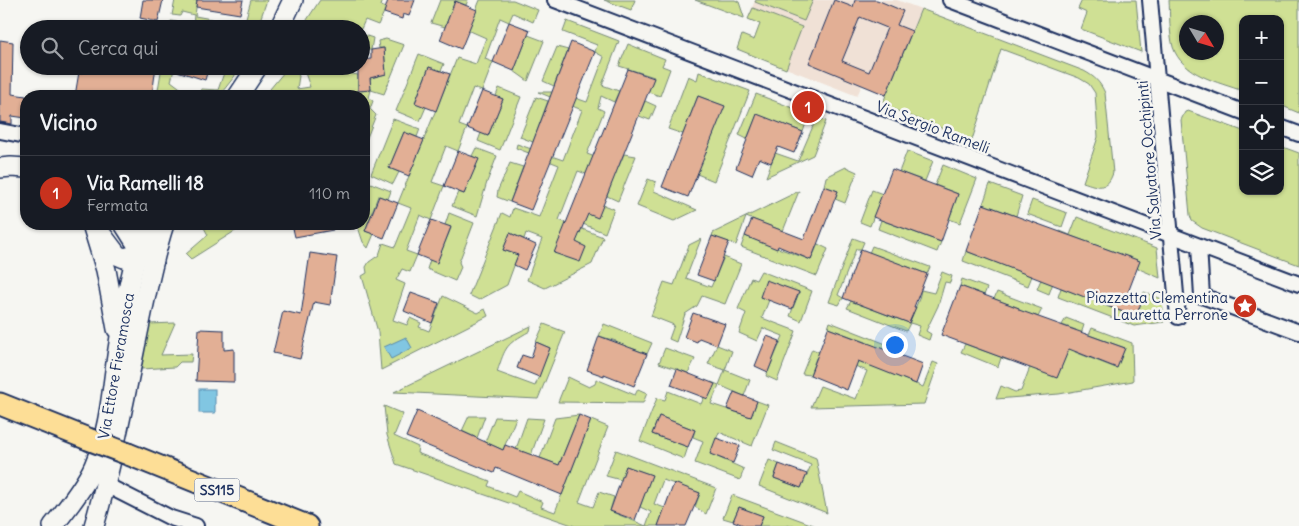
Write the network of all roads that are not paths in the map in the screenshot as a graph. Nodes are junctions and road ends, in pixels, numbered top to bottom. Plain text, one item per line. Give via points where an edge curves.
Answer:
1 (282, 0) edge
2 (292, 0) edge
3 (301, 0) edge
4 (555, 0) edge
5 (950, 0) edge
6 (1150, 0) edge
7 (273, 20) edge
8 (284, 20) edge
9 (287, 20) edge
10 (242, 75) edge
11 (252, 75) edge
12 (1158, 80) junction
13 (233, 90) edge
14 (242, 90) edge
15 (1239, 110) edge
16 (1284, 128) edge
17 (0, 132) edge
18 (1299, 134) edge
19 (20, 135) edge
20 (20, 167) edge
21 (0, 168) edge
22 (95, 230) edge
23 (98, 230) edge
24 (127, 230) edge
25 (144, 230) edge
26 (152, 230) edge
27 (162, 230) edge
28 (1172, 235) junction
29 (1199, 246) junction
30 (138, 250) junction
31 (1299, 284) edge
32 (1178, 317) dead end
33 (1299, 332) edge
34 (119, 343) junction
35 (132, 365) junction
36 (0, 404) edge
37 (106, 485) junction
38 (53, 526) edge
39 (94, 526) edge
40 (196, 526) edge
41 (306, 526) edge

1 - 7 main road
2 - 8 main road
3 - 9 street
4 - 28 street, Via Sergio Ramelli
5 - 12 street
6 - 12 street, Via Salvatore Occhipinti
10 - 13 main road
11 - 14 main road
12 - 15 street
12 - 28 street, Via Salvatore Occhipinti
16 - 18 street
17 - 19 street
20 - 21 main road
22 - 34 main road via 106,270
23 - 30 main road via 124,258
24 - 30 main road
25 - 30 main road, Via Ettore Fieramosca
26 - 30 main road via 148,240
27 - 35 main road, Via Ettore Fieramosca via 153,256
28 - 29 street, Via Sergio Ramelli
28 - 32 street, Via Salvatore Occhipinti
29 - 31 street, Via Sergio Ramelli
29 - 33 street via 1202,296
30 - 34 main road, Via Ettore Fieramosca
30 - 35 main road via 143,261 130,321
34 - 38 main road, Via Ettore Fieramosca via 114,391 102,445 93,468
35 - 37 main road, Via Ettore Fieramosca
36 - 41 main road, SS115, bridge
37 - 39 main road, Via Ettore Fieramosca
37 - 40 street via 171,518

